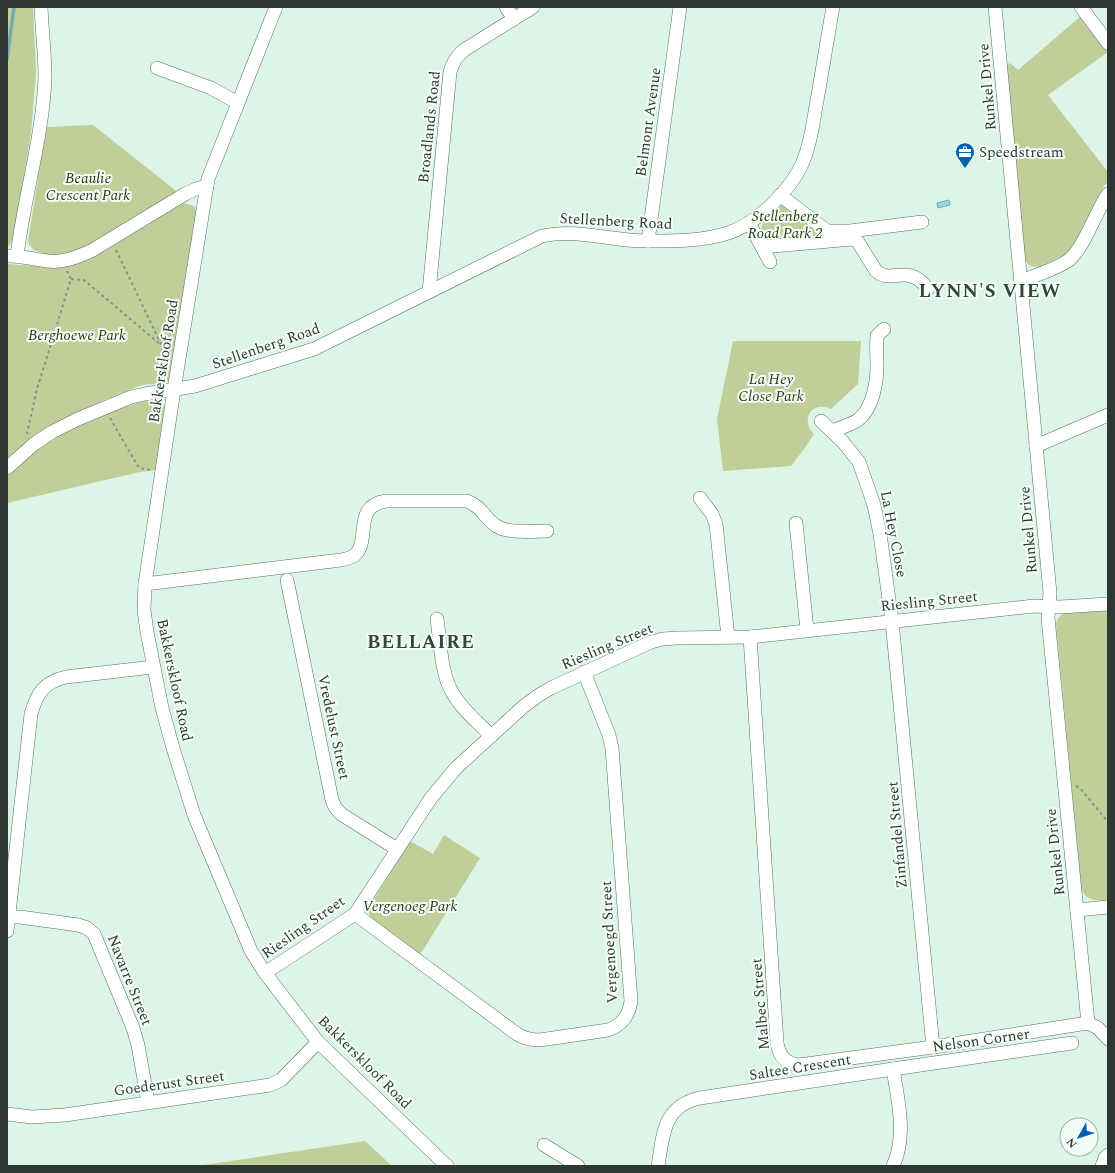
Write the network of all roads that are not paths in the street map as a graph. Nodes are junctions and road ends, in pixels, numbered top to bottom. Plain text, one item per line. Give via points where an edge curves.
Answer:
1 (41, 7) edge
2 (276, 7) edge
3 (506, 7) edge
4 (533, 7) edge
5 (680, 7) edge
6 (833, 7) edge
7 (995, 7) edge
8 (1081, 7) edge
9 (514, 19) junction
10 (1108, 43) edge
11 (157, 68) dead end
12 (238, 103) junction
13 (208, 186) junction
14 (1108, 194) edge
15 (780, 195) junction
16 (922, 222) dead end
17 (749, 223) junction
18 (648, 241) junction
19 (762, 247) junction
20 (12, 256) edge
21 (770, 262) dead end
22 (1021, 281) junction
23 (928, 289) dead end
24 (429, 292) junction
25 (884, 329) dead end
26 (174, 390) junction
27 (1108, 415) edge
28 (821, 421) dead end
29 (832, 432) junction
30 (1036, 446) junction
31 (7, 468) edge
32 (700, 498) dead end
33 (796, 523) dead end
34 (547, 531) dead end
35 (287, 580) dead end
36 (145, 584) junction
37 (1108, 604) edge
38 (1049, 607) junction
39 (437, 619) dead end
40 (892, 621) junction
41 (807, 630) junction
42 (728, 637) junction
43 (750, 637) junction
44 (153, 667) junction
45 (584, 672) junction
46 (492, 736) junction
47 (397, 849) junction
48 (1108, 907) edge
49 (1077, 910) junction
50 (355, 914) junction
51 (8, 917) junction
52 (7, 931) edge
53 (265, 973) junction
54 (1088, 1023) junction
55 (1108, 1039) edge
56 (318, 1042) junction
57 (1072, 1043) dead end
58 (933, 1047) junction
59 (893, 1069) junction
60 (148, 1102) junction
61 (7, 1114) edge
62 (544, 1145) dead end
63 (1108, 1155) edge
64 (447, 1166) edge
65 (578, 1166) edge
66 (658, 1166) edge
67 (893, 1166) edge
68 (1102, 1166) edge

1 - 20 street via 45,76 43,97 32,173
2 - 12 street, Bakkerskloof Road
3 - 9 street
4 - 9 street, Broadlands Road
5 - 18 street, Belmont Avenue
6 - 15 street, Stellenberg Road via 804,159 798,172
7 - 22 street, Runkel Drive
8 - 10 street
9 - 24 street, Broadlands Road via 464,50 457,57 450,72
11 - 12 street via 211,88
12 - 13 street, Bakkerskloof Road via 208,179
13 - 20 street via 185,194 91,251 76,257 49,262
13 - 26 street, Bakkerskloof Road
14 - 22 street via 1070,259
15 - 16 street via 827,231 850,231
15 - 17 street, Stellenberg Road
17 - 18 street, Stellenberg Road via 730,233 714,237
17 - 19 street
18 - 24 street, Stellenberg Road via 573,232 542,236
19 - 21 street
19 - 23 street via 852,239 858,242 880,274 916,277
22 - 30 street, Runkel Drive
24 - 26 street, Stellenberg Road via 314,349 195,386
25 - 29 street via 878,336 877,373 868,406 858,420
26 - 31 street, Stellenberg Road via 138,396 52,432
26 - 36 street, Bakkerskloof Road
27 - 30 street
28 - 29 street, La Hey Close
29 - 40 street, La Hey Close via 859,462 870,492 880,534
30 - 38 street, Runkel Drive via 1050,593
32 - 42 street via 716,524
33 - 41 street
34 - 36 street via 501,529 476,505 467,501 378,503 369,510 365,518 360,549 350,558
35 - 47 street, Vredelust Street via 332,800 341,814
36 - 44 street, Bakkerskloof Road via 144,610
37 - 38 street, Riesling Street
38 - 40 street, Riesling Street via 1034,606
38 - 49 street, Runkel Drive via 1048,618
39 - 46 street via 446,680 459,702
40 - 41 street, Riesling Street
40 - 58 street, Zinfandel Street
41 - 43 street, Riesling Street
42 - 43 street, Riesling Street
42 - 45 street, Riesling Street via 663,639
43 - 58 street, Malbec Street via 780,1054 788,1062 800,1065
44 - 51 street via 61,678 49,683 38,695 31,714
44 - 53 street, Bakkerskloof Road via 173,748 194,815 251,951
45 - 46 street, Riesling Street via 551,688 524,706
45 - 50 street, Vergenoegd Street via 612,748 631,1001 622,1022 608,1030 540,1040 525,1038
46 - 47 street, Riesling Street via 443,782
47 - 50 street, Riesling Street
48 - 49 street
49 - 54 street, Runkel Drive
50 - 53 street, Riesling Street
51 - 52 street
51 - 60 street, Navarre Street via 78,925 88,928 94,934 133,1028
53 - 56 street, Bakkerskloof Road
54 - 55 street via 1098,1028
54 - 58 street, Malbec Street
56 - 60 street, Goederust Street via 274,1084
56 - 64 street, Bakkerskloof Road
57 - 59 street, Nelson Corner
59 - 66 street, Saltee Crescent via 686,1102 674,1111 666,1123
59 - 67 street via 901,1128 899,1149
60 - 61 street, Goederust Street via 46,1118
62 - 65 street
63 - 68 street

